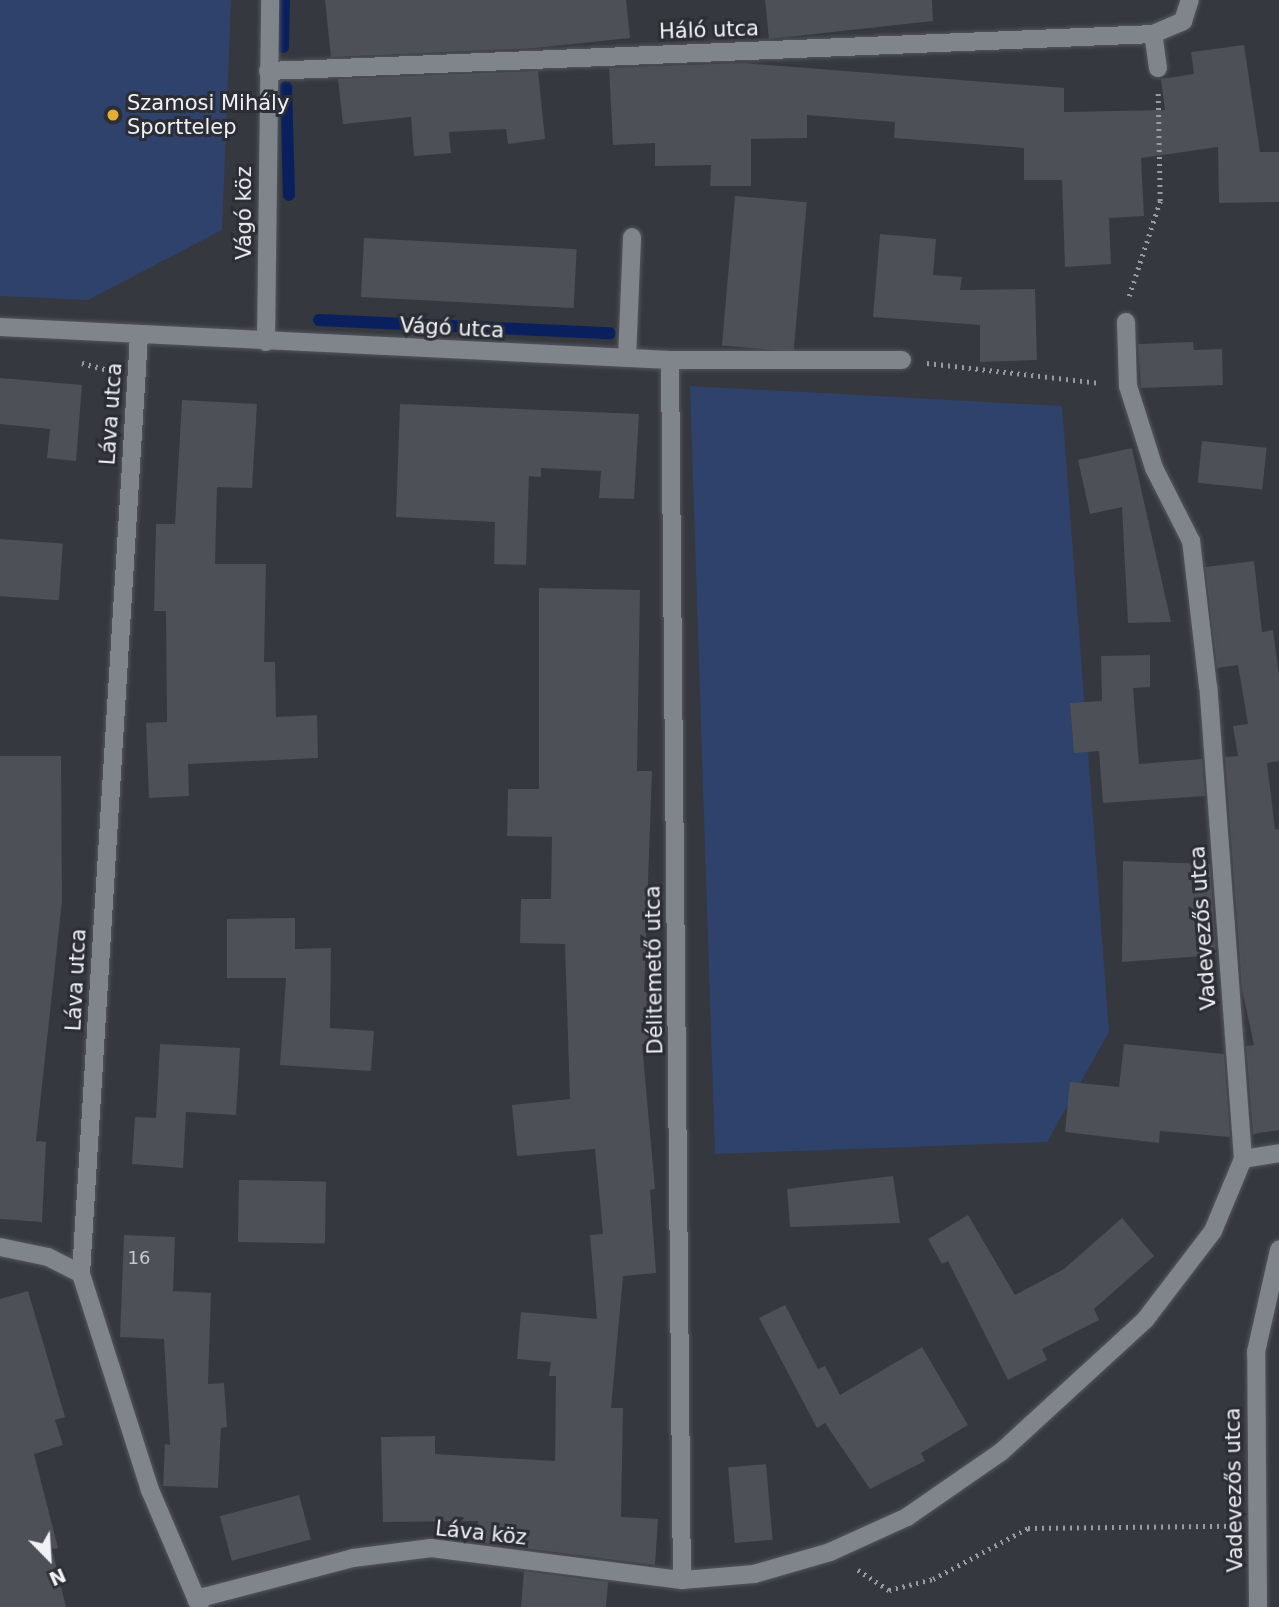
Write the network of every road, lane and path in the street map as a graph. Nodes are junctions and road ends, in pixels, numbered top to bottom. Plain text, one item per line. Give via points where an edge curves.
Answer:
1 (270, 0) edge
2 (1190, 0) edge
3 (1153, 34) junction
4 (1158, 68) joint
5 (268, 71) junction
6 (632, 237) dead end
7 (1126, 322) joint
8 (0, 327) edge
9 (139, 336) junction
10 (266, 342) junction
11 (627, 358) junction
12 (670, 360) junction
13 (902, 360) joint
14 (1128, 386) junction
15 (1279, 1153) edge
16 (1243, 1159) junction
17 (0, 1247) edge
18 (1279, 1250) edge
19 (81, 1274) junction
20 (1257, 1526) junction
21 (830, 1552) junction
22 (682, 1580) junction
23 (198, 1603) edge
24 (1258, 1607) edge

1 - 5 street, Vágó köz
2 - 3 street via 1183,21
3 - 4 street
3 - 5 street, Háló utca
4 - 7 path via 1160,201 1130,278
5 - 10 street, Vágó köz
6 - 11 street
7 - 14 street, Vadevezős utca
8 - 9 street, Vágó utca
9 - 10 street, Vágó utca
9 - 19 street, Láva utca
10 - 11 street, Vágó utca
11 - 12 street, Vágó utca
12 - 13 street, Vágó utca
12 - 22 street, Délitemető utca
13 - 14 path
14 - 16 street, Vadevezős utca via 1154,468 1191,541 1208,687
15 - 16 street
16 - 21 street, Vadevezős utca via 1213,1231 1126,1338 1044,1416 961,1482 907,1517
17 - 19 street via 48,1257
18 - 20 street, Vadevezős utca via 1256,1352
19 - 23 street, Láva utca via 150,1490
20 - 21 path via 1028,1528 933,1579 889,1590
20 - 24 street, Vadevezős utca
21 - 22 street, Vadevezős utca via 754,1574
22 - 23 street, Láva köz via 432,1548 353,1558

